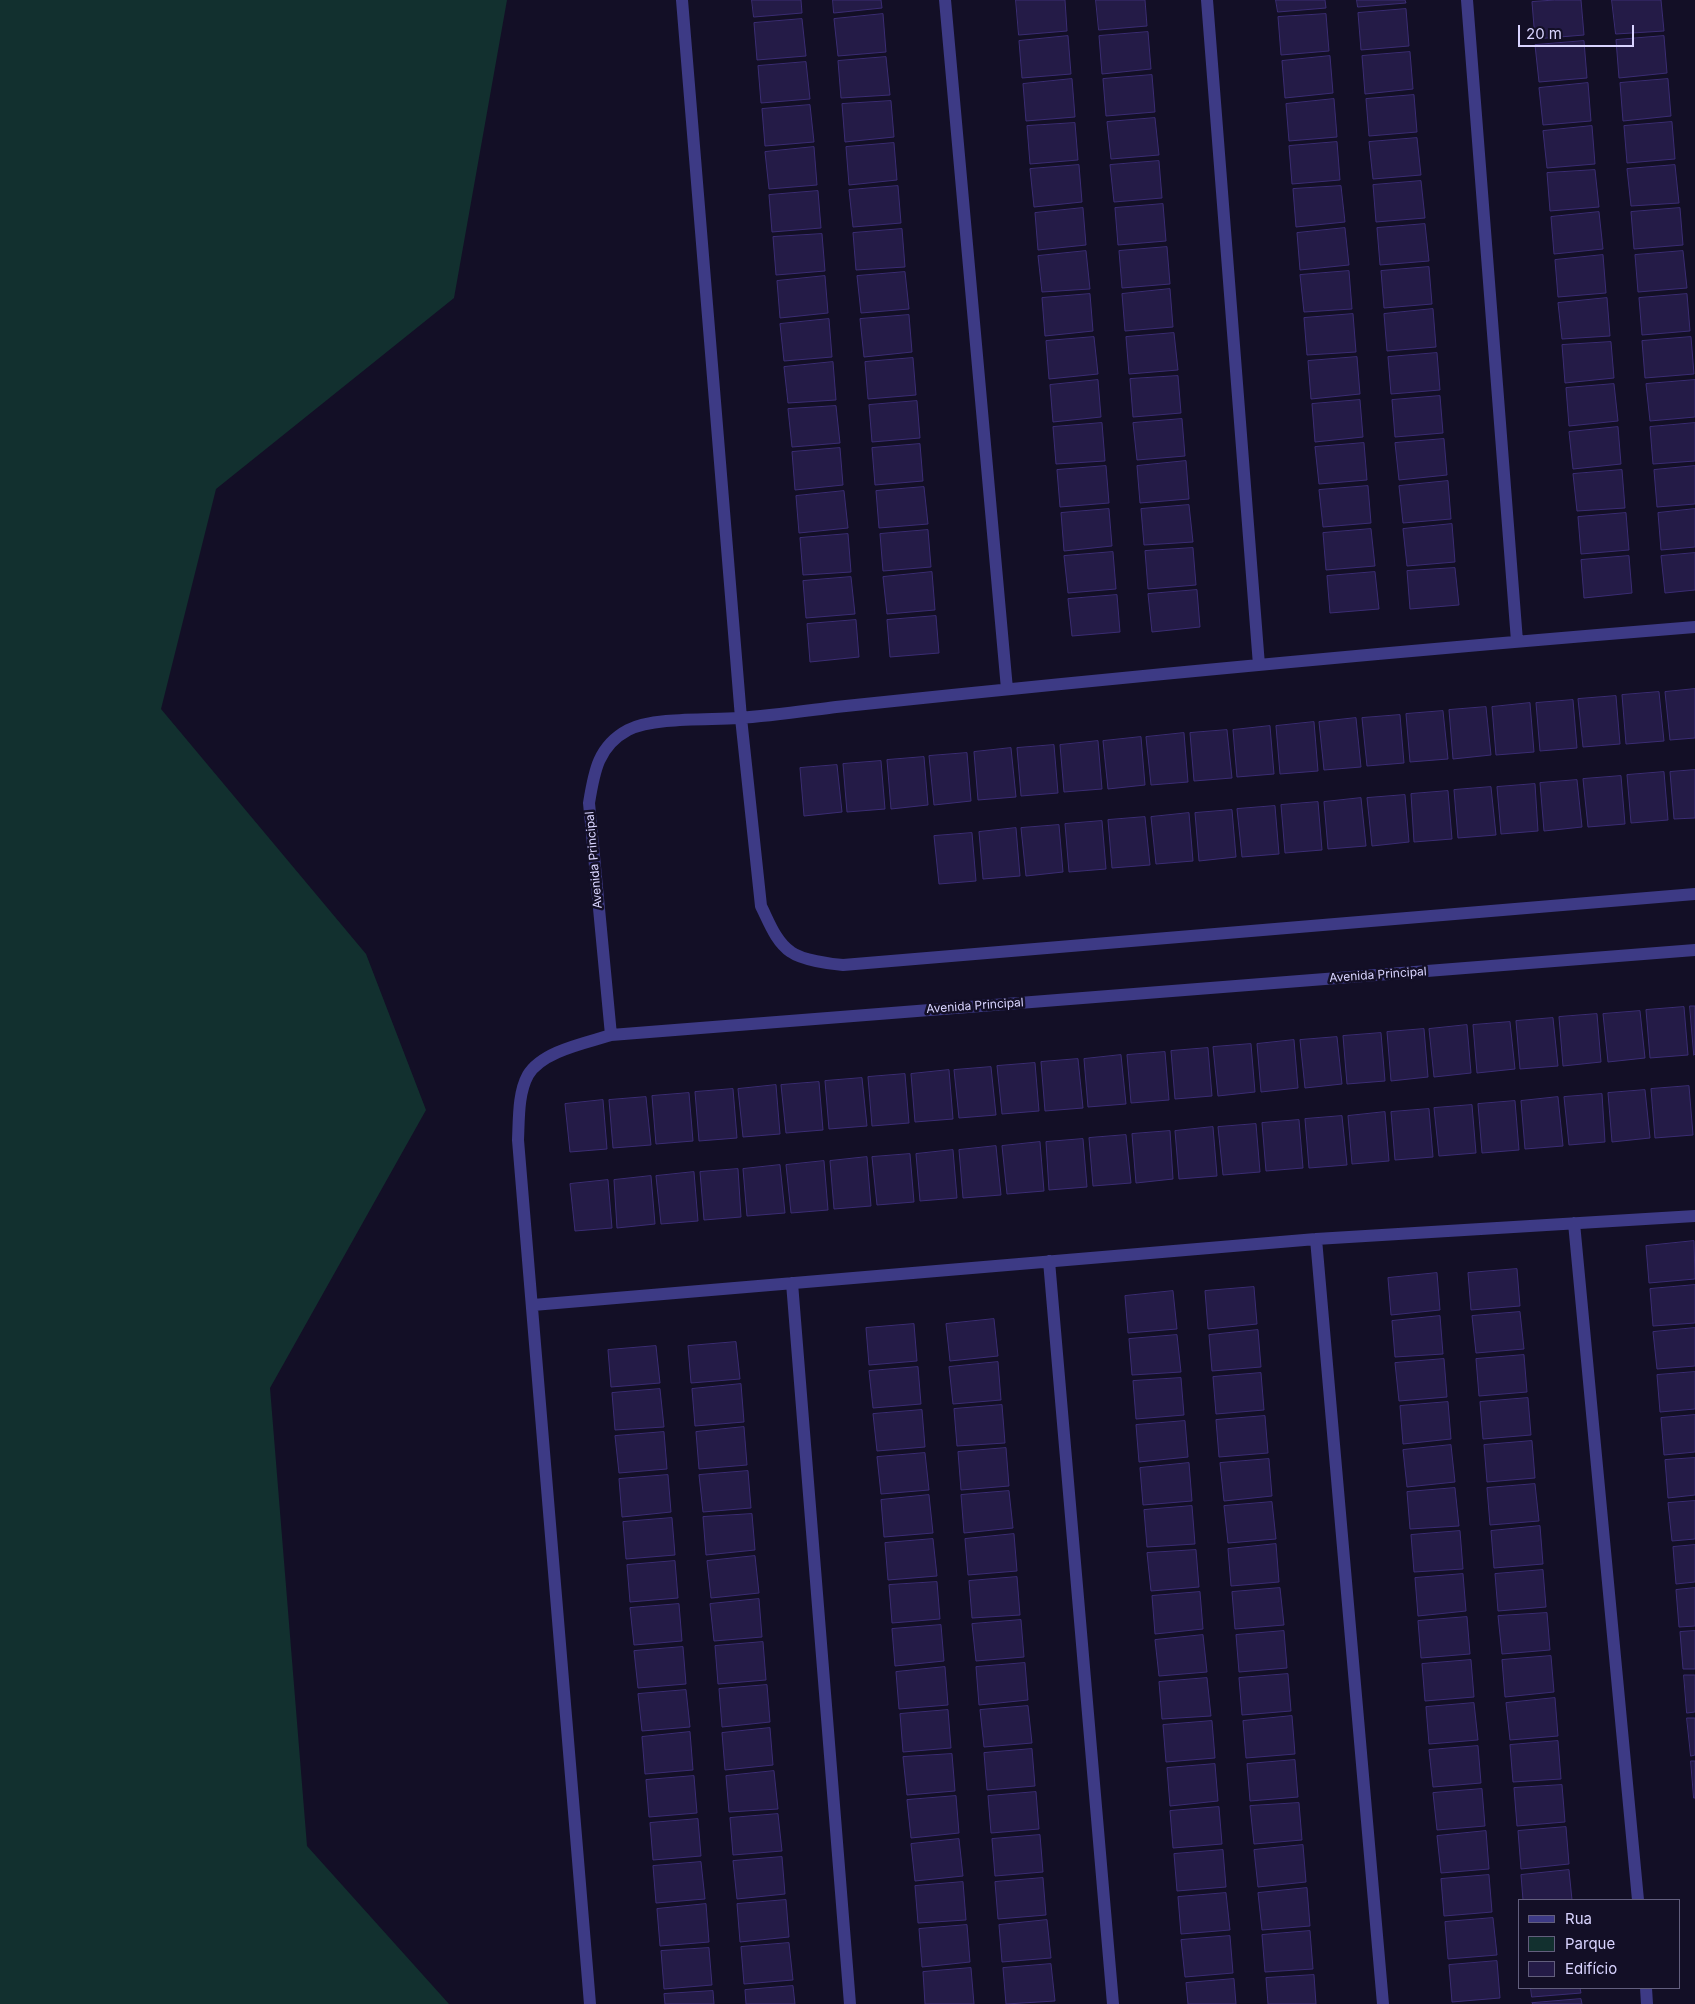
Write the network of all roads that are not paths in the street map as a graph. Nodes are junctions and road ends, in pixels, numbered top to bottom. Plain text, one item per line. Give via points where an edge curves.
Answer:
1 (682, 0) edge
2 (944, 0) edge
3 (1207, 0) edge
4 (1467, 0) edge
5 (1695, 627) edge
6 (1517, 641) junction
7 (1259, 665) junction
8 (1007, 689) junction
9 (741, 718) junction
10 (1695, 894) edge
11 (1695, 950) edge
12 (611, 1035) junction
13 (1695, 1216) edge
14 (1574, 1223) junction
15 (1316, 1239) junction
16 (1049, 1261) junction
17 (792, 1283) junction
18 (533, 1304) junction
19 (1638, 1899) edge
20 (1646, 1989) edge
21 (590, 2004) edge
22 (850, 2004) edge
23 (1113, 2004) edge
24 (1383, 2004) edge
25 (1647, 2004) edge

1 - 9 street
2 - 8 street
3 - 7 street
4 - 6 street
5 - 6 street, Avenida Principal
6 - 7 street, Avenida Principal
7 - 8 street, Avenida Principal
8 - 9 street, Avenida Principal
9 - 10 street via 761,906 775,935 791,953 822,963 853,964
9 - 12 street, Avenida Principal via 666,721 630,729 609,744 594,772 589,803
11 - 12 street, Avenida Principal
12 - 18 street via 557,1052 541,1061 528,1074 521,1095 518,1140
13 - 14 street
14 - 15 street
14 - 19 street
15 - 16 street
15 - 24 street
16 - 17 street
16 - 23 street
17 - 18 street
17 - 22 street
18 - 21 street
20 - 25 street

